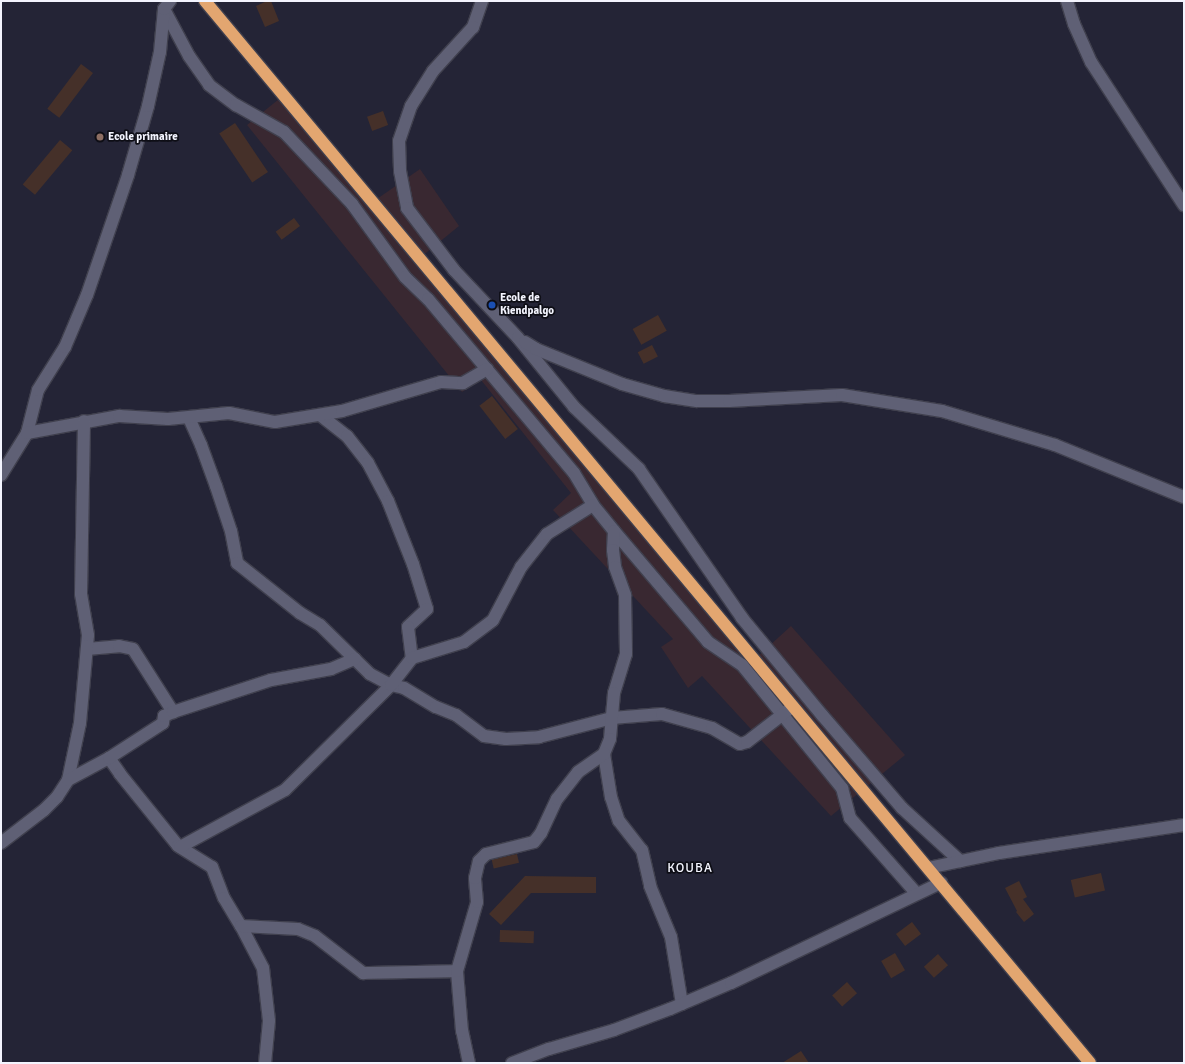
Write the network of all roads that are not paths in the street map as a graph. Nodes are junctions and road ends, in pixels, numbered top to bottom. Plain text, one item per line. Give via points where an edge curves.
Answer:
1 (205, 1) edge
2 (482, 1) edge
3 (1067, 1) edge
4 (167, 5) edge
5 (1184, 205) edge
6 (518, 338) junction
7 (487, 370) junction
8 (320, 415) junction
9 (189, 418) junction
10 (84, 421) junction
11 (27, 433) junction
12 (1, 475) edge
13 (1184, 497) edge
14 (593, 505) junction
15 (614, 531) junction
16 (87, 649) junction
17 (412, 658) junction
18 (355, 659) junction
19 (391, 685) junction
20 (794, 706) junction
21 (173, 712) junction
22 (782, 715) junction
23 (612, 718) junction
24 (604, 754) junction
25 (109, 758) junction
26 (68, 780) junction
27 (1184, 825) edge
28 (1, 843) edge
29 (180, 847) junction
30 (960, 861) junction
31 (928, 868) junction
32 (941, 883) junction
33 (917, 894) junction
34 (241, 926) junction
35 (458, 971) junction
36 (682, 1004) junction
37 (265, 1063) edge
38 (469, 1063) edge
39 (512, 1063) edge
40 (1090, 1063) edge

1 - 20 highway
2 - 6 street via 473,27 433,71 411,106 399,140 400,171 407,208 454,270
3 - 5 street via 1090,62
4 - 7 street via 189,56 209,85 236,105 284,132 297,144 352,204 406,277 428,299
4 - 11 street via 148,106 128,175 87,295 65,347 38,390
6 - 13 street via 536,349 622,384 664,396 697,401 729,401 842,395 942,411 1055,445
6 - 30 street via 574,407 639,469 742,618 822,715 902,808
7 - 8 street via 464,383 441,382
7 - 14 street via 574,473
8 - 9 street via 275,422 229,413
8 - 17 street via 347,436 368,463 388,501 413,564 427,609 408,627
9 - 10 street via 119,416
9 - 18 street via 231,530 237,562 300,613 320,625
10 - 11 street
10 - 16 street via 82,594 88,636
11 - 12 street
14 - 15 street
14 - 17 street via 547,534 521,567 493,620 464,642
15 - 22 street via 708,642 742,665
15 - 23 street via 615,567 625,594 626,654 614,693
16 - 21 street via 119,646 133,649
16 - 26 street via 80,723
17 - 19 street
18 - 19 street via 370,674
18 - 21 street via 331,669 271,680
19 - 23 street via 404,688 436,707 456,715 484,736 506,739 539,737
19 - 29 street via 285,790
20 - 22 street
20 - 31 highway
21 - 25 street via 164,716 163,724
22 - 23 street via 747,742 740,744 712,728 662,714
22 - 33 street via 842,788 850,818
23 - 24 street via 610,738
24 - 35 street via 578,772 557,799 534,842 486,854 479,861 475,878 477,902
24 - 36 street via 611,797 619,821 642,850 650,886 671,937
25 - 26 street
25 - 29 street
26 - 28 street via 57,797 44,810
27 - 30 street via 1053,844
29 - 34 street via 212,867 224,898
30 - 31 street
31 - 32 highway
32 - 33 street
32 - 40 highway
33 - 36 street
34 - 35 street via 298,929 315,936 363,973
34 - 37 street via 263,968 269,1021
35 - 38 street via 462,1031
36 - 39 street via 614,1030

